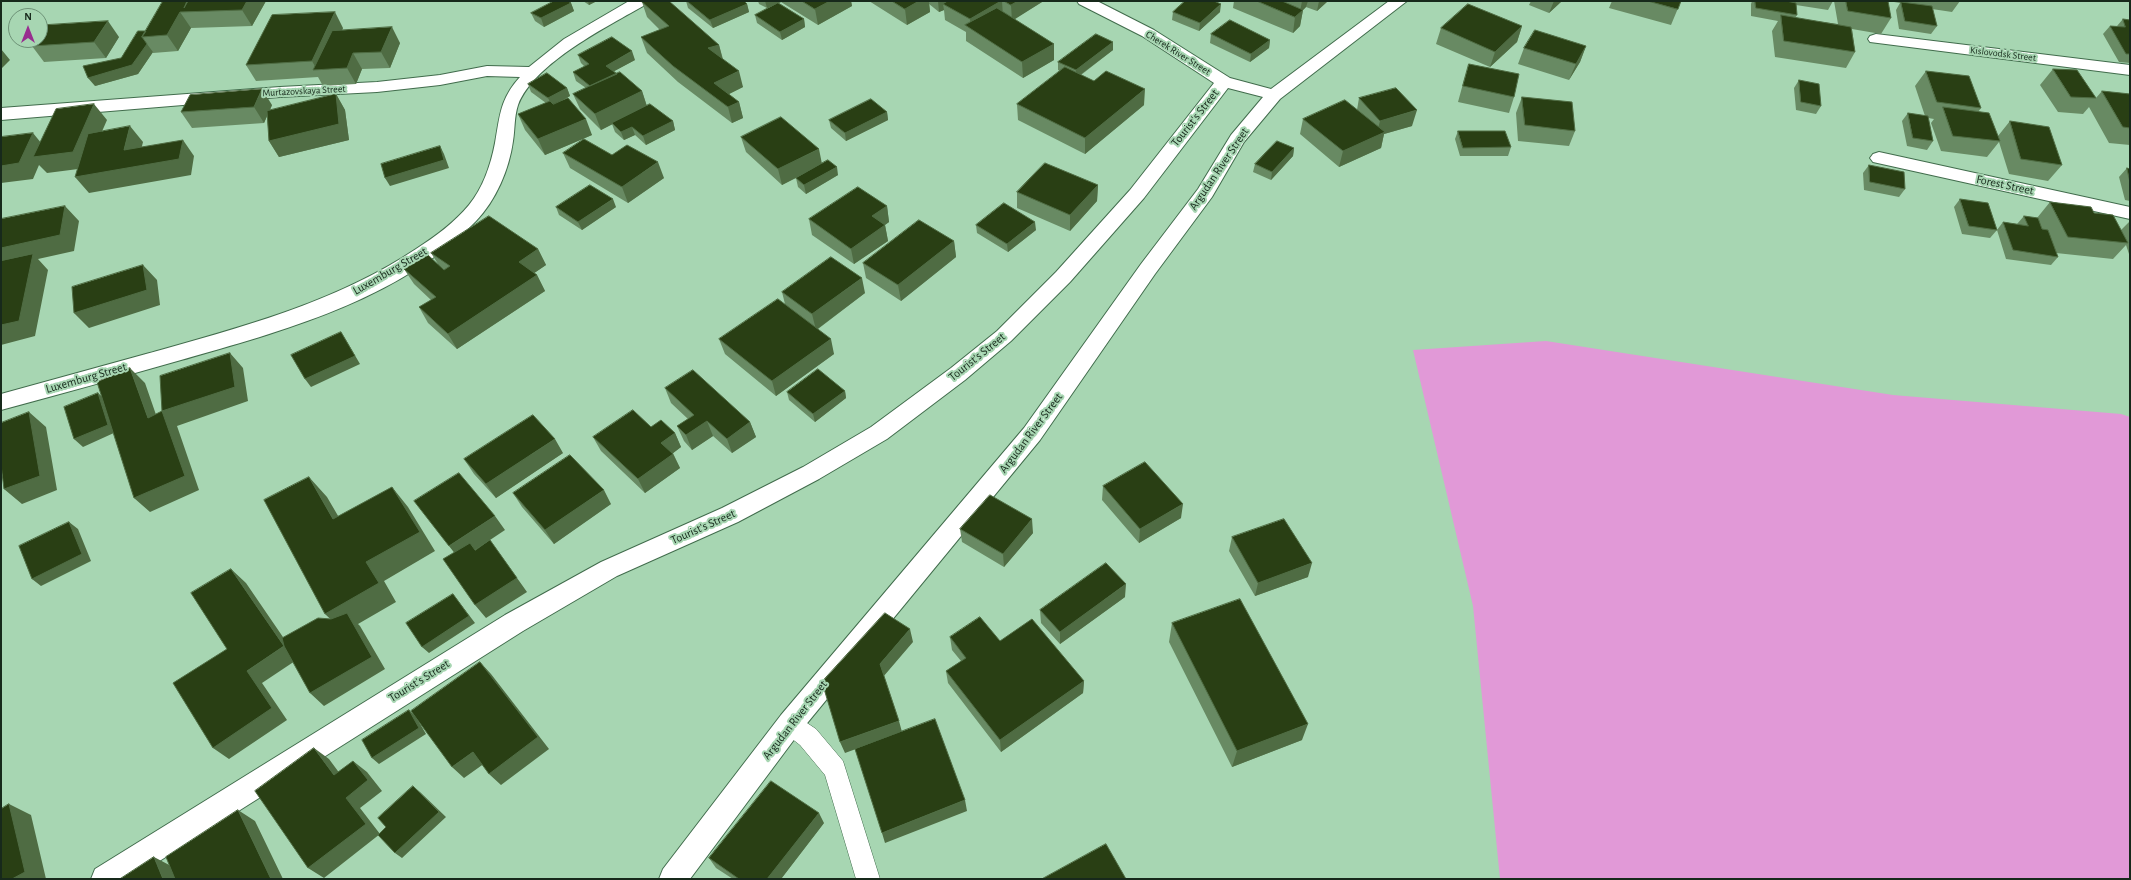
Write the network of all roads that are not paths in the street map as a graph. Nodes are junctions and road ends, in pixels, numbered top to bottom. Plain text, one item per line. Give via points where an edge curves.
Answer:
1 (641, 1) edge
2 (1086, 1) edge
3 (1399, 1) edge
4 (1876, 39) dead end
5 (2130, 70) edge
6 (535, 72) junction
7 (1224, 82) junction
8 (1274, 95) junction
9 (1, 114) edge
10 (1879, 158) dead end
11 (2130, 213) edge
12 (1, 402) edge
13 (790, 724) junction
14 (105, 879) edge
15 (673, 879) edge
16 (868, 879) edge

1 - 6 street, Luxemburg Street via 574,39
2 - 7 street, Cherek River Street via 1148,33
3 - 8 street, Argudan River Street
4 - 5 street, Kislovodsk Street
6 - 9 street, Murtazovskaya Street via 487,71 440,80 377,87 264,93
6 - 12 street, Luxemburg Street via 512,100 506,118 504,143 496,174 482,202 447,236 400,268 342,297 260,328
7 - 8 street, Cherek River Street
7 - 14 street, Tourist's Street via 1137,194 1063,277 1004,336 879,433 730,515 609,569 514,623
8 - 13 street, Argudan River Street via 1237,139 1205,193 1032,434
10 - 11 street, Forest Street
13 - 15 street, Argudan River Street
13 - 16 lane via 808,737 835,769

